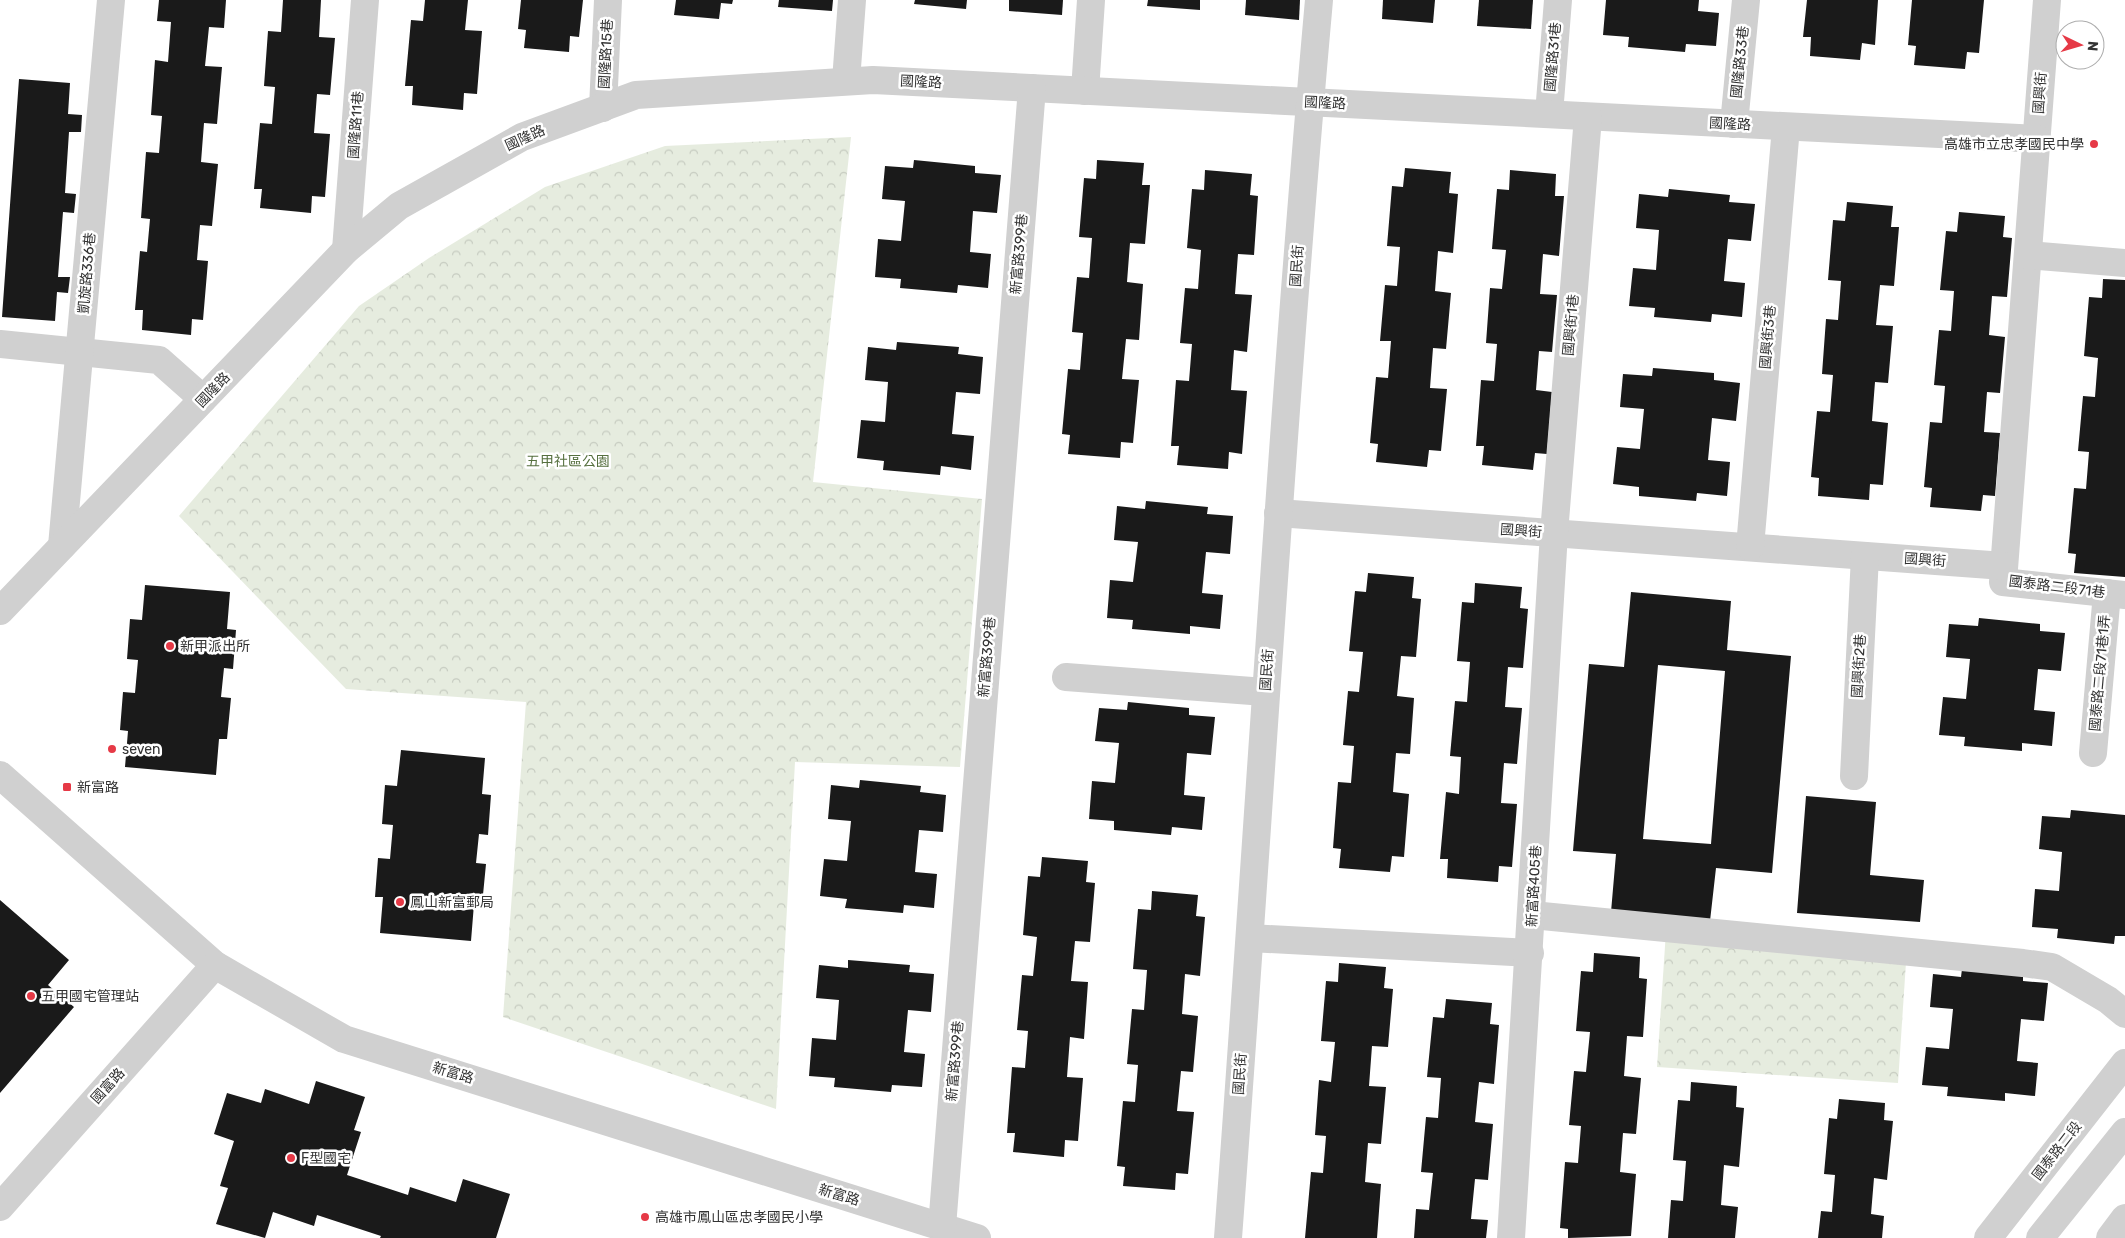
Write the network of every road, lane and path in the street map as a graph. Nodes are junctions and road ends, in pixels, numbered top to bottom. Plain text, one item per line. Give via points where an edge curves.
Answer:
1 (112, 0) edge
2 (365, 0) edge
3 (608, 0) edge
4 (852, 0) edge
5 (1091, 0) edge
6 (1319, 0) edge
7 (1558, 0) edge
8 (1746, 0) edge
9 (2047, 0) edge
10 (846, 81) junction
11 (1032, 88) junction
12 (1085, 90) junction
13 (1310, 102) junction
14 (603, 108) junction
15 (1549, 114) junction
16 (1588, 117) junction
17 (1734, 124) junction
18 (1786, 127) junction
19 (2037, 139) junction
20 (346, 250) junction
21 (2028, 255) junction
22 (2125, 263) edge
23 (0, 344) edge
24 (80, 352) junction
25 (203, 400) junction
26 (1278, 512) junction
27 (1554, 533) junction
28 (62, 546) junction
29 (1750, 548) junction
30 (1864, 556) junction
31 (2004, 566) junction
32 (2116, 594) edge
33 (0, 611) edge
34 (1066, 677) dead end
35 (1265, 692) junction
36 (2093, 753) dead end
37 (0, 775) edge
38 (1854, 776) dead end
39 (1532, 915) junction
40 (1250, 938) junction
41 (1530, 953) junction
42 (215, 966) junction
43 (2125, 1014) edge
44 (2125, 1064) edge
45 (2125, 1132) edge
46 (0, 1206) edge
47 (2125, 1218) edge
48 (942, 1227) junction
49 (977, 1238) edge
50 (1228, 1238) edge
51 (1511, 1238) edge
52 (1988, 1238) edge
53 (2040, 1238) edge
54 (2110, 1238) edge

1 - 24 street, 凱旋路336巷
2 - 20 street, 國隆路11巷
3 - 14 street, 國隆路15巷
4 - 10 street
5 - 12 street
6 - 13 street, 國民街
7 - 15 street, 國隆路31巷
8 - 17 street, 國隆路33巷
9 - 19 street, 國興街
10 - 11 street, 國隆路
10 - 14 street, 國隆路 via 636,95
11 - 12 street, 國隆路
11 - 48 street, 新富路399巷
12 - 13 street, 國隆路
13 - 15 street, 國隆路
13 - 26 street, 國民街
14 - 20 street, 國隆路 via 522,137 399,206
15 - 16 street, 國隆路
16 - 17 street, 國隆路
16 - 27 street, 國興街1巷
17 - 18 street, 國隆路
18 - 19 street, 國隆路
18 - 29 street, 國興街3巷
19 - 21 street, 國興街
20 - 25 street, 國隆路
21 - 22 street
21 - 31 street, 國興街
23 - 24 street
24 - 25 street via 159,360
24 - 28 street, 凱旋路336巷
25 - 28 street, 國隆路
26 - 27 street, 國興街
26 - 35 street, 國民街
27 - 29 street, 國興街
27 - 39 street, 新富路405巷
28 - 33 street, 國隆路
29 - 30 street, 國興街
30 - 31 street, 國興街
30 - 38 street, 國興街2巷
31 - 32 street, 國泰路二段71巷 via 2003,582
32 - 36 street, 國泰路二段71巷1弄
34 - 35 street
35 - 40 street, 國民街
37 - 42 street, 新富路
39 - 41 street, 新富路405巷
39 - 43 street via 2023,962 2052,967 2108,1000
40 - 41 street
40 - 50 street, 國民街
41 - 51 street, 新富路405巷
42 - 46 street, 國富路
42 - 48 street, 新富路 via 344,1039
44 - 52 street, 國泰路二段
45 - 53 street
47 - 54 street
48 - 49 street, 新富路

